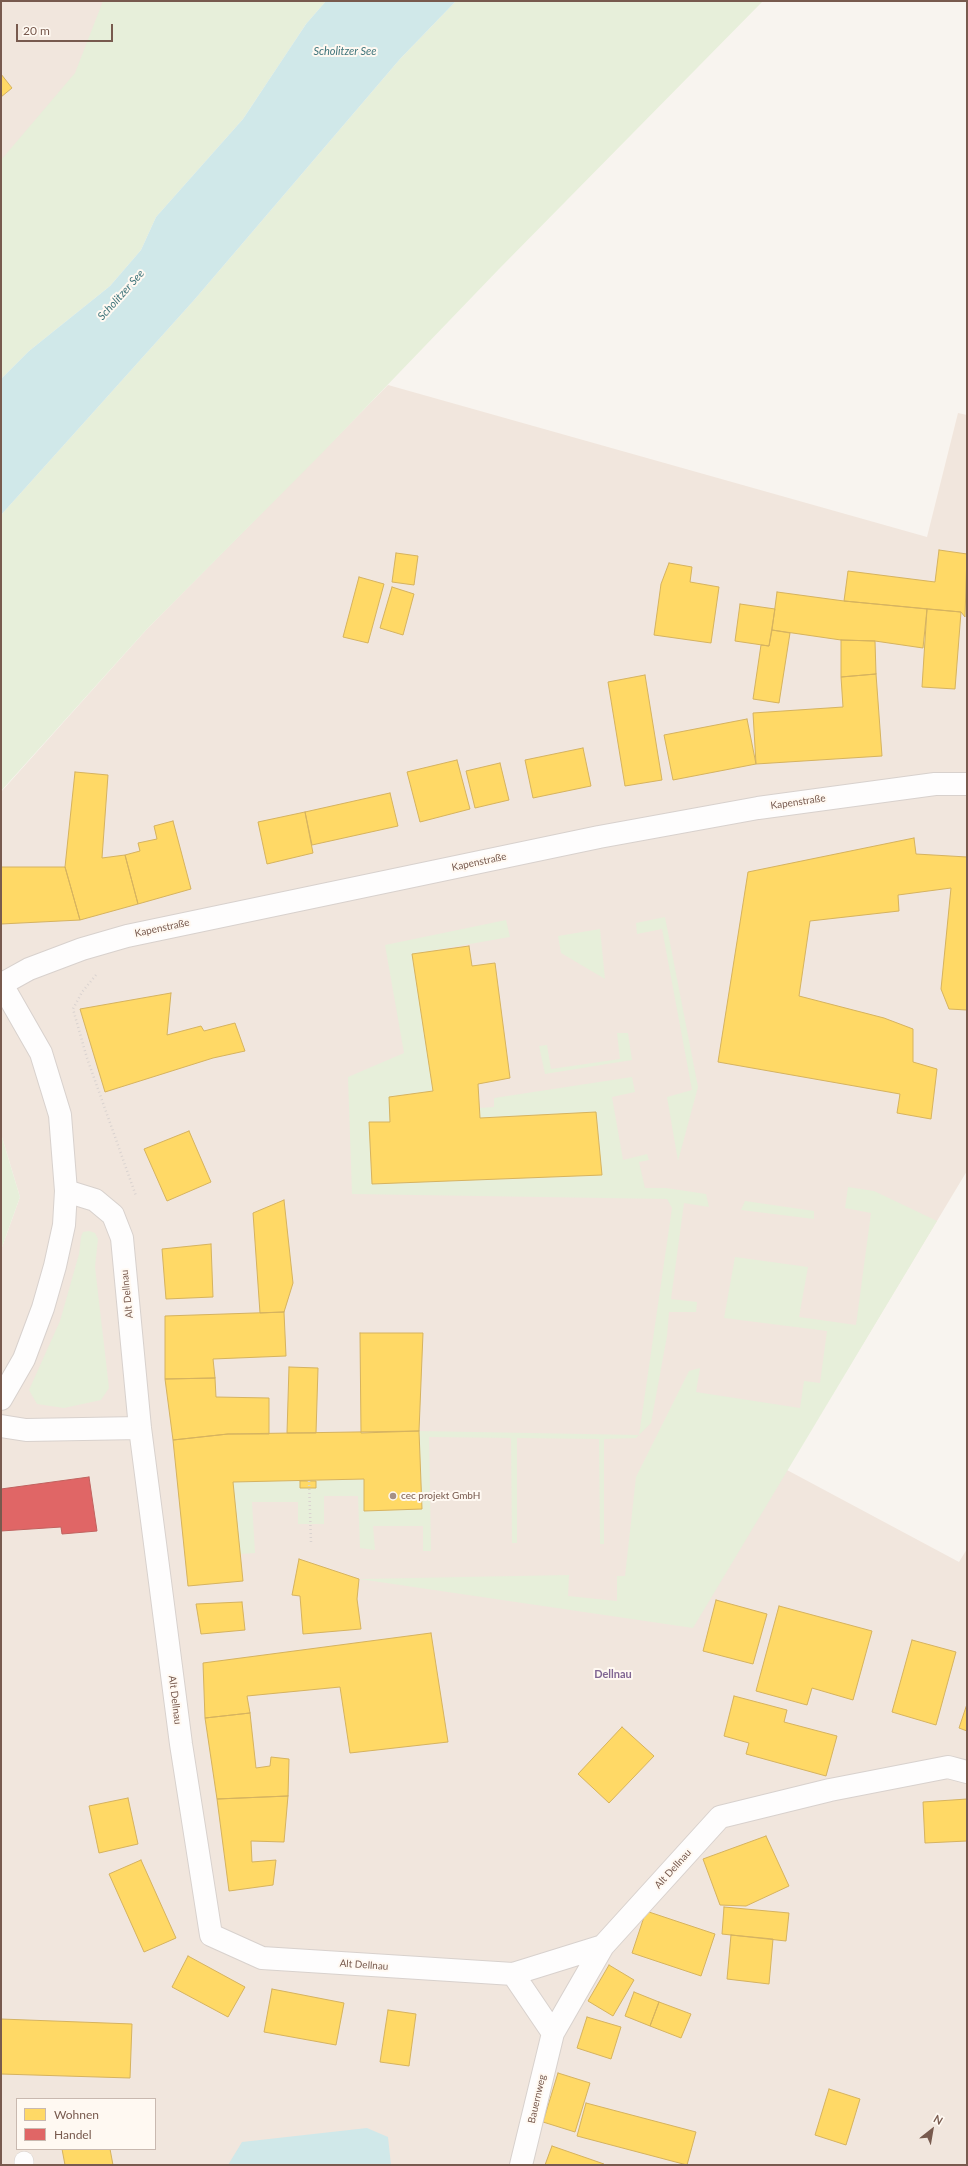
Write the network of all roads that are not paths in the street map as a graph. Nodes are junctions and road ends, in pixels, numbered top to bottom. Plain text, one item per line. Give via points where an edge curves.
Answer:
1 (967, 784) edge
2 (1, 983) edge
3 (66, 1191) junction
4 (1, 1399) edge
5 (1, 1426) edge
6 (140, 1428) junction
7 (967, 1772) edge
8 (603, 1946) junction
9 (513, 1974) junction
10 (553, 2033) junction
11 (521, 2165) edge

1 - 2 street, Kapenstraße via 935,784 758,808 584,840 127,936 36,966
2 - 3 street via 41,1054 60,1114
3 - 4 street via 64,1225 43,1308 24,1359
3 - 6 street, Alt Dellnau via 95,1200 113,1215 122,1238
5 - 6 street via 26,1430
6 - 9 street, Alt Dellnau via 181,1744 211,1935 262,1958
7 - 8 street, Alt Dellnau via 948,1767 830,1790 720,1817
8 - 9 street, Alt Dellnau
8 - 10 street, Bauernweg
9 - 10 street
10 - 11 street, Bauernweg

